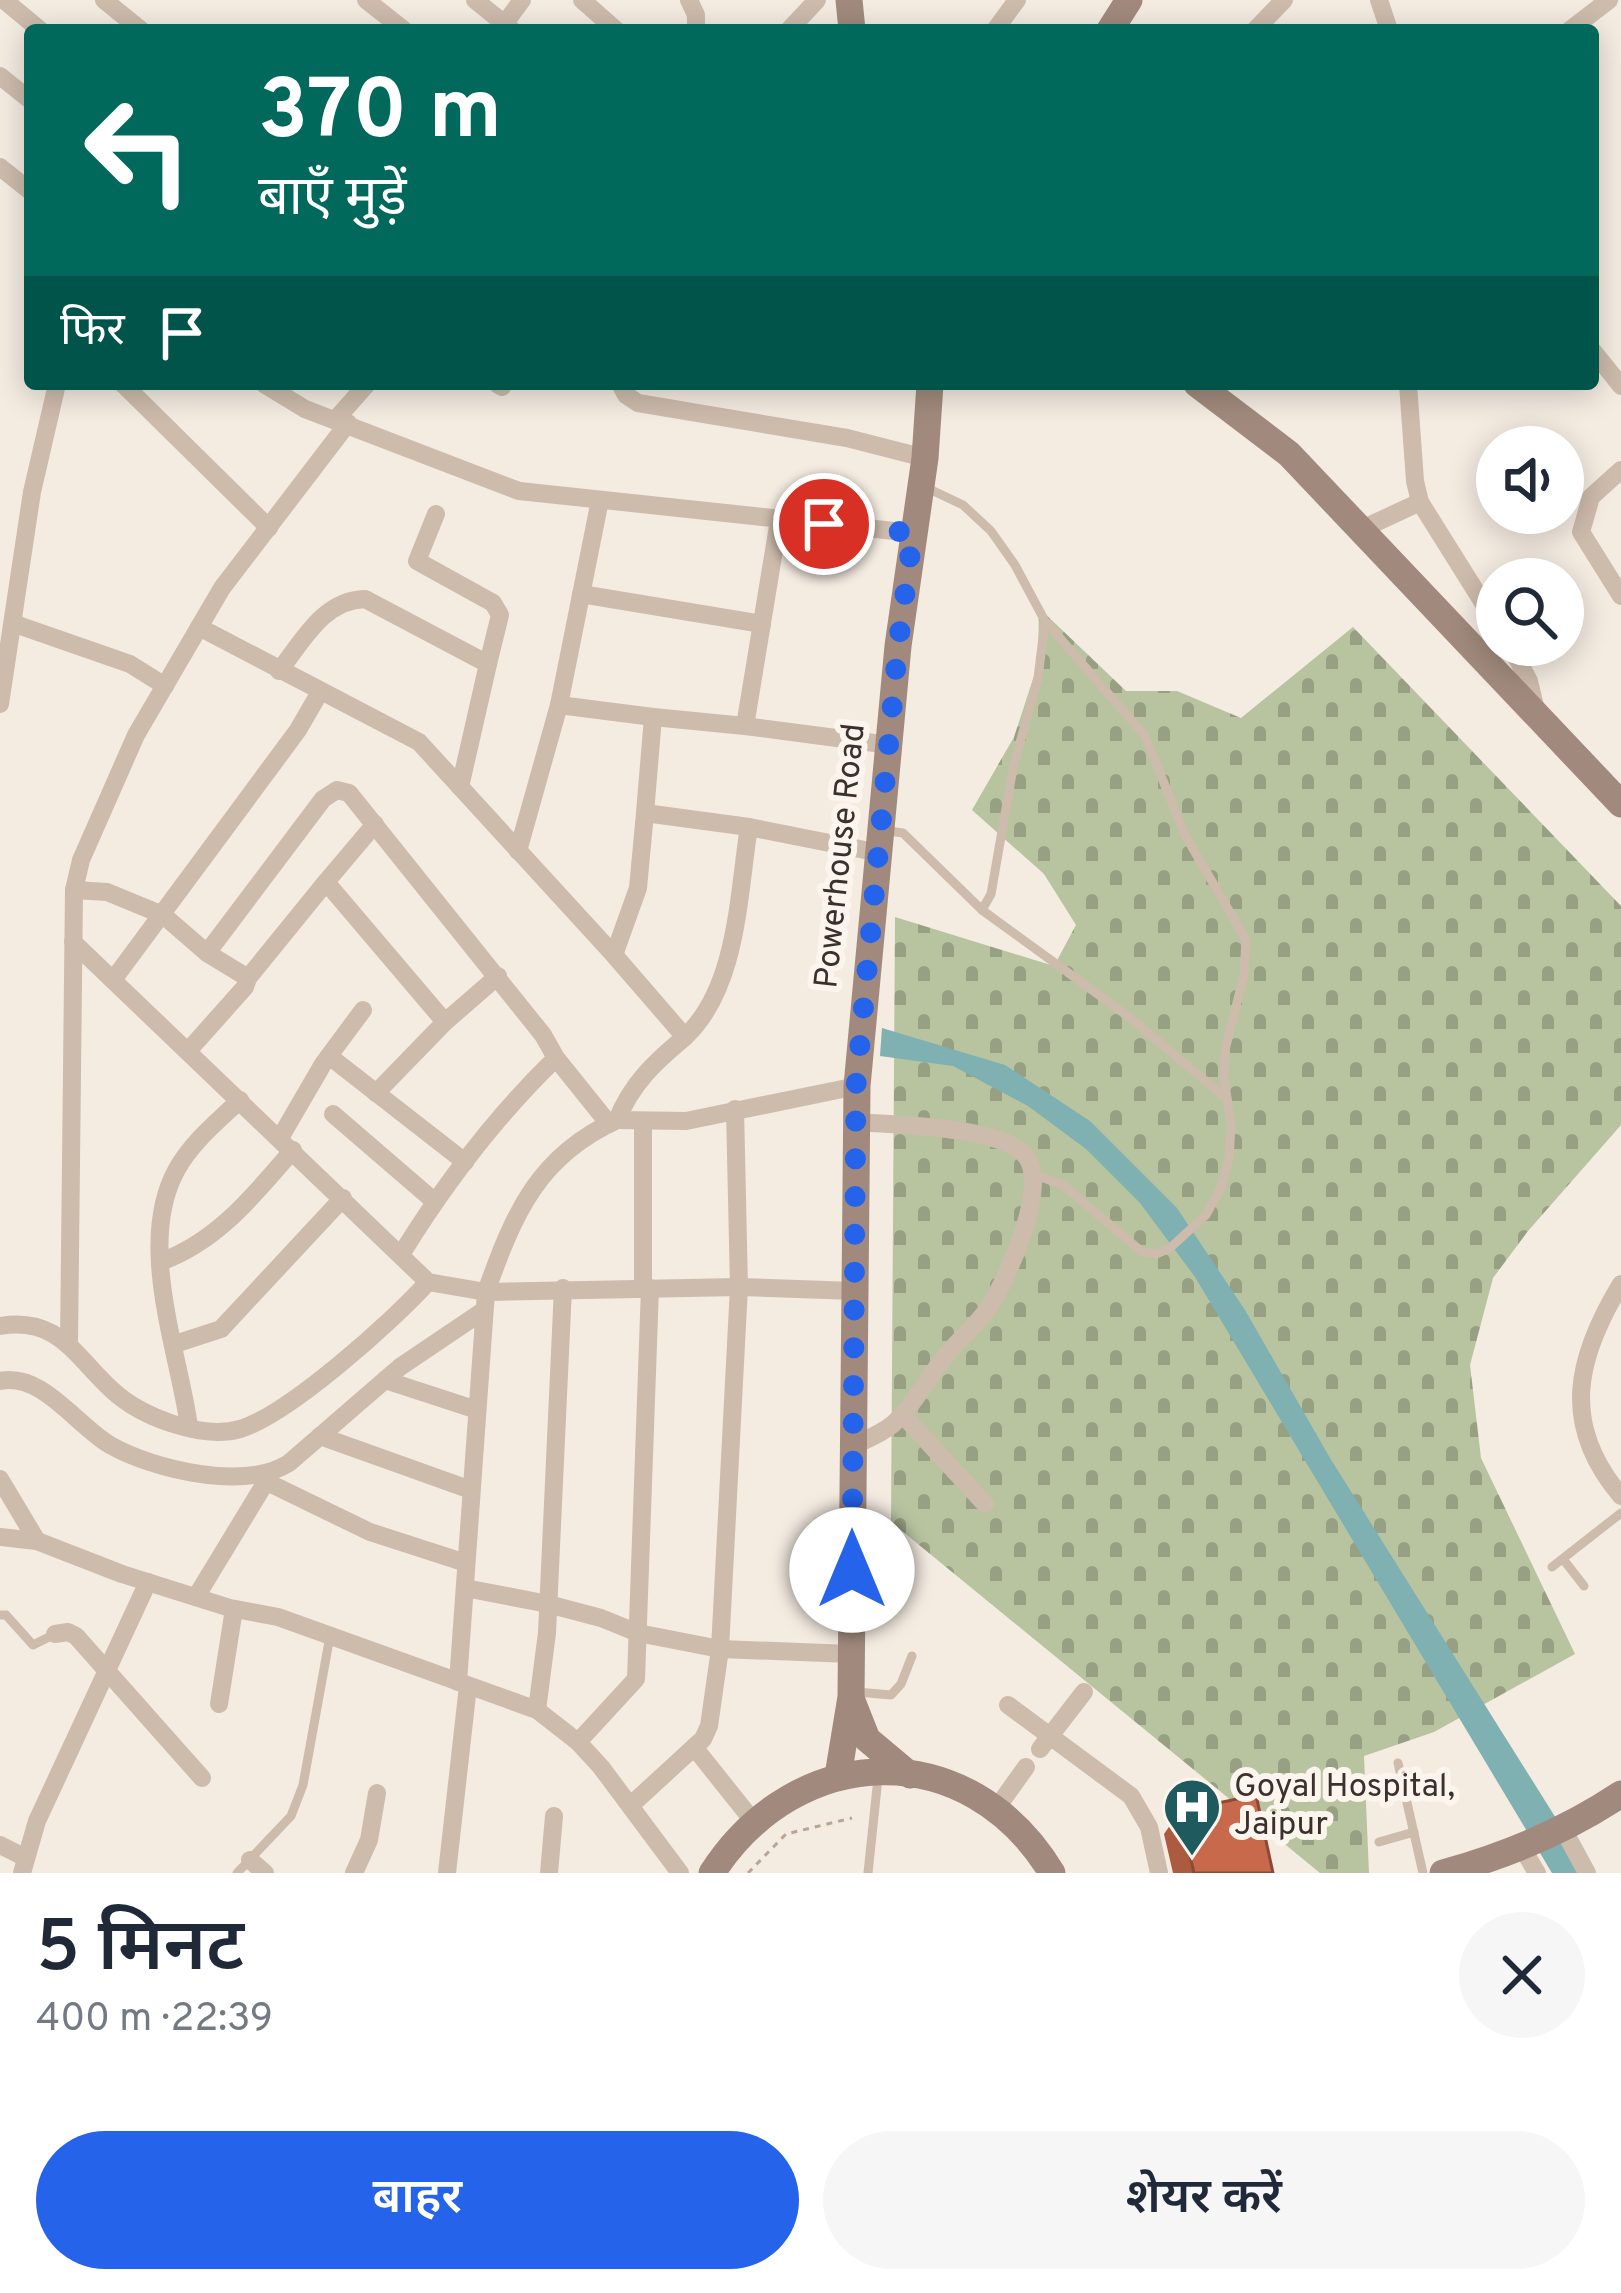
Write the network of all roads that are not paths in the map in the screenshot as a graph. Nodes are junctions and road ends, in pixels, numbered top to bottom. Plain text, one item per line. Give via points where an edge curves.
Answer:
1 (4, 0) edge
2 (104, 0) edge
3 (366, 0) edge
4 (475, 0) edge
5 (581, 0) edge
6 (817, 0) edge
7 (1284, 0) edge
8 (1610, 0) edge
9 (33, 24) edge
10 (134, 24) edge
11 (396, 24) edge
12 (502, 24) edge
13 (609, 24) edge
14 (795, 24) edge
15 (1261, 24) edge
16 (1578, 24) edge
17 (0, 76) edge
18 (24, 95) edge
19 (0, 167) edge
20 (24, 186) edge
21 (1599, 358) edge
22 (1621, 386) edge
23 (56, 390) edge
24 (129, 390) edge
25 (274, 390) edge
26 (364, 390) edge
27 (623, 390) edge
28 (929, 390) edge
29 (1205, 390) edge
30 (1407, 390) edge
31 (343, 421) junction
32 (1621, 470) edge
33 (922, 471) junction
34 (600, 500) junction
35 (1420, 502) junction
36 (436, 514) dead end
37 (779, 520) junction
38 (269, 528) junction
39 (1361, 530) junction
40 (913, 533) junction
41 (1476, 591) edge
42 (581, 594) junction
43 (1621, 596) edge
44 (1045, 621) junction
45 (15, 624) junction
46 (762, 624) junction
47 (199, 627) junction
48 (488, 664) junction
49 (1521, 666) edge
50 (279, 671) junction
51 (165, 686) junction
52 (320, 692) junction
53 (0, 704) edge
54 (559, 705) junction
55 (1538, 715) junction
56 (653, 717) junction
57 (746, 726) junction
58 (890, 745) junction
59 (460, 788) junction
60 (1621, 804) edge
61 (645, 813) junction
62 (375, 824) junction
63 (749, 827) junction
64 (881, 842) junction
65 (518, 851) junction
66 (326, 882) junction
67 (74, 890) junction
68 (982, 910) junction
69 (163, 915) junction
70 (73, 942) junction
71 (207, 952) junction
72 (614, 955) junction
73 (498, 976) junction
74 (248, 978) junction
75 (112, 980) junction
76 (363, 1010) dead end
77 (445, 1022) junction
78 (685, 1037) junction
79 (188, 1052) junction
80 (329, 1057) junction
81 (556, 1058) junction
82 (858, 1080) junction
83 (376, 1094) junction
84 (1227, 1099) junction
85 (240, 1100) junction
86 (735, 1109) junction
87 (333, 1114) dead end
88 (855, 1121) junction
89 (613, 1122) junction
90 (643, 1123) junction
91 (287, 1144) junction
92 (465, 1162) junction
93 (1033, 1174) junction
94 (344, 1198) junction
95 (434, 1201) junction
96 (402, 1253) junction
97 (160, 1262) junction
98 (1621, 1284) edge
99 (435, 1285) junction
100 (647, 1287) junction
101 (739, 1287) junction
102 (563, 1288) junction
103 (854, 1291) junction
104 (482, 1298) junction
105 (0, 1326) edge
106 (68, 1344) junction
107 (175, 1344) junction
108 (385, 1380) junction
109 (0, 1381) edge
110 (477, 1410) junction
111 (902, 1414) junction
112 (189, 1426) junction
113 (320, 1436) junction
114 (853, 1446) junction
115 (0, 1479) edge
116 (268, 1479) junction
117 (471, 1490) junction
118 (1621, 1496) edge
119 (985, 1504) dead end
120 (1621, 1513) edge
121 (0, 1537) edge
122 (37, 1541) junction
123 (1563, 1559) junction
124 (466, 1563) junction
125 (1552, 1568) dead end
126 (148, 1582) junction
127 (1584, 1586) dead end
128 (464, 1588) junction
129 (196, 1598) junction
130 (548, 1604) junction
131 (235, 1609) junction
132 (0, 1615) edge
133 (55, 1634) joint
134 (638, 1634) junction
135 (330, 1636) junction
136 (720, 1649) junction
137 (851, 1654) junction
138 (912, 1656) dead end
139 (108, 1669) junction
140 (463, 1684) junction
141 (1084, 1692) dead end
142 (851, 1694) junction
143 (219, 1704) dead end
144 (1008, 1706) dead end
145 (536, 1710) junction
146 (578, 1742) junction
147 (1045, 1742) junction
148 (694, 1747) junction
149 (1398, 1763) dead end
150 (1026, 1767) dead end
151 (879, 1773) junction
152 (910, 1775) junction
153 (838, 1776) junction
154 (202, 1778) dead end
155 (376, 1793) dead end
156 (1621, 1794) edge
157 (631, 1805) junction
158 (996, 1809) junction
159 (554, 1816) dead end
160 (754, 1821) junction
161 (1568, 1824) junction
162 (1414, 1832) junction
163 (1379, 1842) dead end
164 (0, 1845) edge
165 (1524, 1845) junction
166 (24, 1866) edge
167 (250, 1869) edge
168 (354, 1873) edge
169 (447, 1873) edge
170 (549, 1873) edge
171 (680, 1873) edge
172 (712, 1873) edge
173 (868, 1873) edge
174 (1052, 1873) edge
175 (1159, 1873) edge
176 (1423, 1873) edge
177 (1443, 1873) edge
178 (1537, 1873) edge
179 (1587, 1873) edge

1 - 9 street
2 - 10 street
3 - 11 street
4 - 12 street
5 - 13 street
6 - 14 street
7 - 15 street
8 - 16 street
17 - 18 street
19 - 20 street
21 - 22 street
23 - 45 street
24 - 38 street
25 - 31 street
26 - 31 street
27 - 33 street via 638,403 847,438
28 - 33 main road, Powerhouse Road
29 - 39 main road via 1289,454
30 - 35 street
31 - 34 street via 487,482
31 - 38 street
32 - 43 street via 1591,497 1581,532
33 - 40 main road, Powerhouse Road
33 - 44 lane via 991,531
34 - 37 street
34 - 42 street
35 - 39 street
35 - 41 street
36 - 48 street via 417,561 494,603 500,615
37 - 40 street
37 - 46 street
38 - 47 street
39 - 55 main road
40 - 58 main road, Powerhouse Road
42 - 46 street
42 - 54 street
44 - 68 lane via 1039,679
44 - 84 lane via 1145,736 1185,835 1246,940 1225,1049
45 - 51 street via 130,664
45 - 53 street
46 - 57 street
47 - 50 street
47 - 51 street
48 - 50 street via 365,599 336,604
48 - 59 street
49 - 55 street
50 - 52 street
51 - 67 street via 136,735
52 - 59 street via 419,742
52 - 69 street
54 - 56 street
54 - 65 street
55 - 60 main road
56 - 57 street
56 - 61 street
57 - 58 street
58 - 64 main road, Powerhouse Road
59 - 65 street
61 - 63 street
61 - 72 street via 638,888
62 - 66 street
62 - 71 street via 349,793 323,799
62 - 73 street
63 - 64 street
63 - 78 street via 722,981
64 - 68 lane via 903,833
64 - 82 main road, Powerhouse Road
65 - 72 street
66 - 74 street
66 - 77 street
67 - 69 street via 107,892
67 - 70 street
68 - 84 lane
69 - 71 street
69 - 75 street
70 - 75 street
70 - 106 street
71 - 74 street
72 - 78 street
73 - 77 street
73 - 81 street
74 - 79 street
75 - 79 street
76 - 80 street
77 - 83 street
78 - 89 street via 646,1069
79 - 85 street
80 - 83 street
80 - 91 street
81 - 89 street
81 - 92 street
82 - 86 street
82 - 88 main road, Powerhouse Road
83 - 92 street
84 - 93 lane via 1229,1159 1221,1187 1206,1215 1156,1254 1142,1252 1063,1185
85 - 91 street
85 - 97 street via 175,1171
86 - 90 street
86 - 101 street
87 - 95 street
88 - 93 street via 978,1134 1019,1150
88 - 103 main road, Powerhouse Road
89 - 90 street
89 - 104 street via 588,1133 539,1177
90 - 100 street
91 - 94 street
91 - 97 street via 210,1237
92 - 95 street
93 - 111 street via 1028,1216 998,1293
94 - 96 street
94 - 107 street via 221,1329
95 - 96 street
96 - 99 street
97 - 107 street
98 - 118 street via 1592,1337 1579,1384 1582,1418
99 - 104 street
99 - 112 street via 290,1401 243,1428 215,1433
100 - 101 street
100 - 102 street
100 - 134 street
101 - 103 street
101 - 136 street
102 - 104 street
102 - 130 street
103 - 114 main road, Powerhouse Road
104 - 108 street
104 - 110 street
105 - 106 street via 40,1325
106 - 112 street via 145,1415
107 - 112 street
108 - 110 street
108 - 113 street
109 - 116 street via 19,1379 110,1444 150,1462
110 - 117 street
111 - 114 street
111 - 119 street
113 - 116 street
113 - 117 street
114 - 137 main road, Powerhouse Road
115 - 122 street
116 - 124 street via 370,1532
116 - 129 street
117 - 124 street
120 - 123 lane
121 - 122 street
122 - 126 street
123 - 125 lane
123 - 127 lane
124 - 128 street
126 - 129 street
126 - 139 street
128 - 130 street
128 - 140 street
129 - 131 street
130 - 134 street
130 - 145 street
131 - 135 street
131 - 143 street
132 - 133 lane via 33,1645
133 - 139 street via 76,1636
134 - 136 street
134 - 146 street via 631,1689
135 - 140 street
135 - 167 lane via 302,1785 290,1816
136 - 137 street
136 - 148 street via 709,1726
137 - 142 main road, Powerhouse Road
138 - 142 lane via 897,1691
139 - 154 street
139 - 166 street
140 - 145 street
140 - 169 street
141 - 147 street
142 - 152 main road via 867,1739
142 - 153 main road, Powerhouse Road
144 - 147 street
145 - 146 street
146 - 157 street
147 - 175 street via 1131,1796 1149,1827
148 - 157 street
148 - 160 street
149 - 162 lane
150 - 158 street
151 - 152 main road
151 - 153 main road
151 - 173 lane
152 - 158 main road
153 - 160 main road via 796,1791
155 - 168 street
156 - 161 main road
157 - 171 street
158 - 174 main road
159 - 170 street
160 - 172 main road
161 - 165 main road
161 - 179 street
162 - 163 lane
162 - 176 lane
164 - 166 street
165 - 177 main road
165 - 178 street

